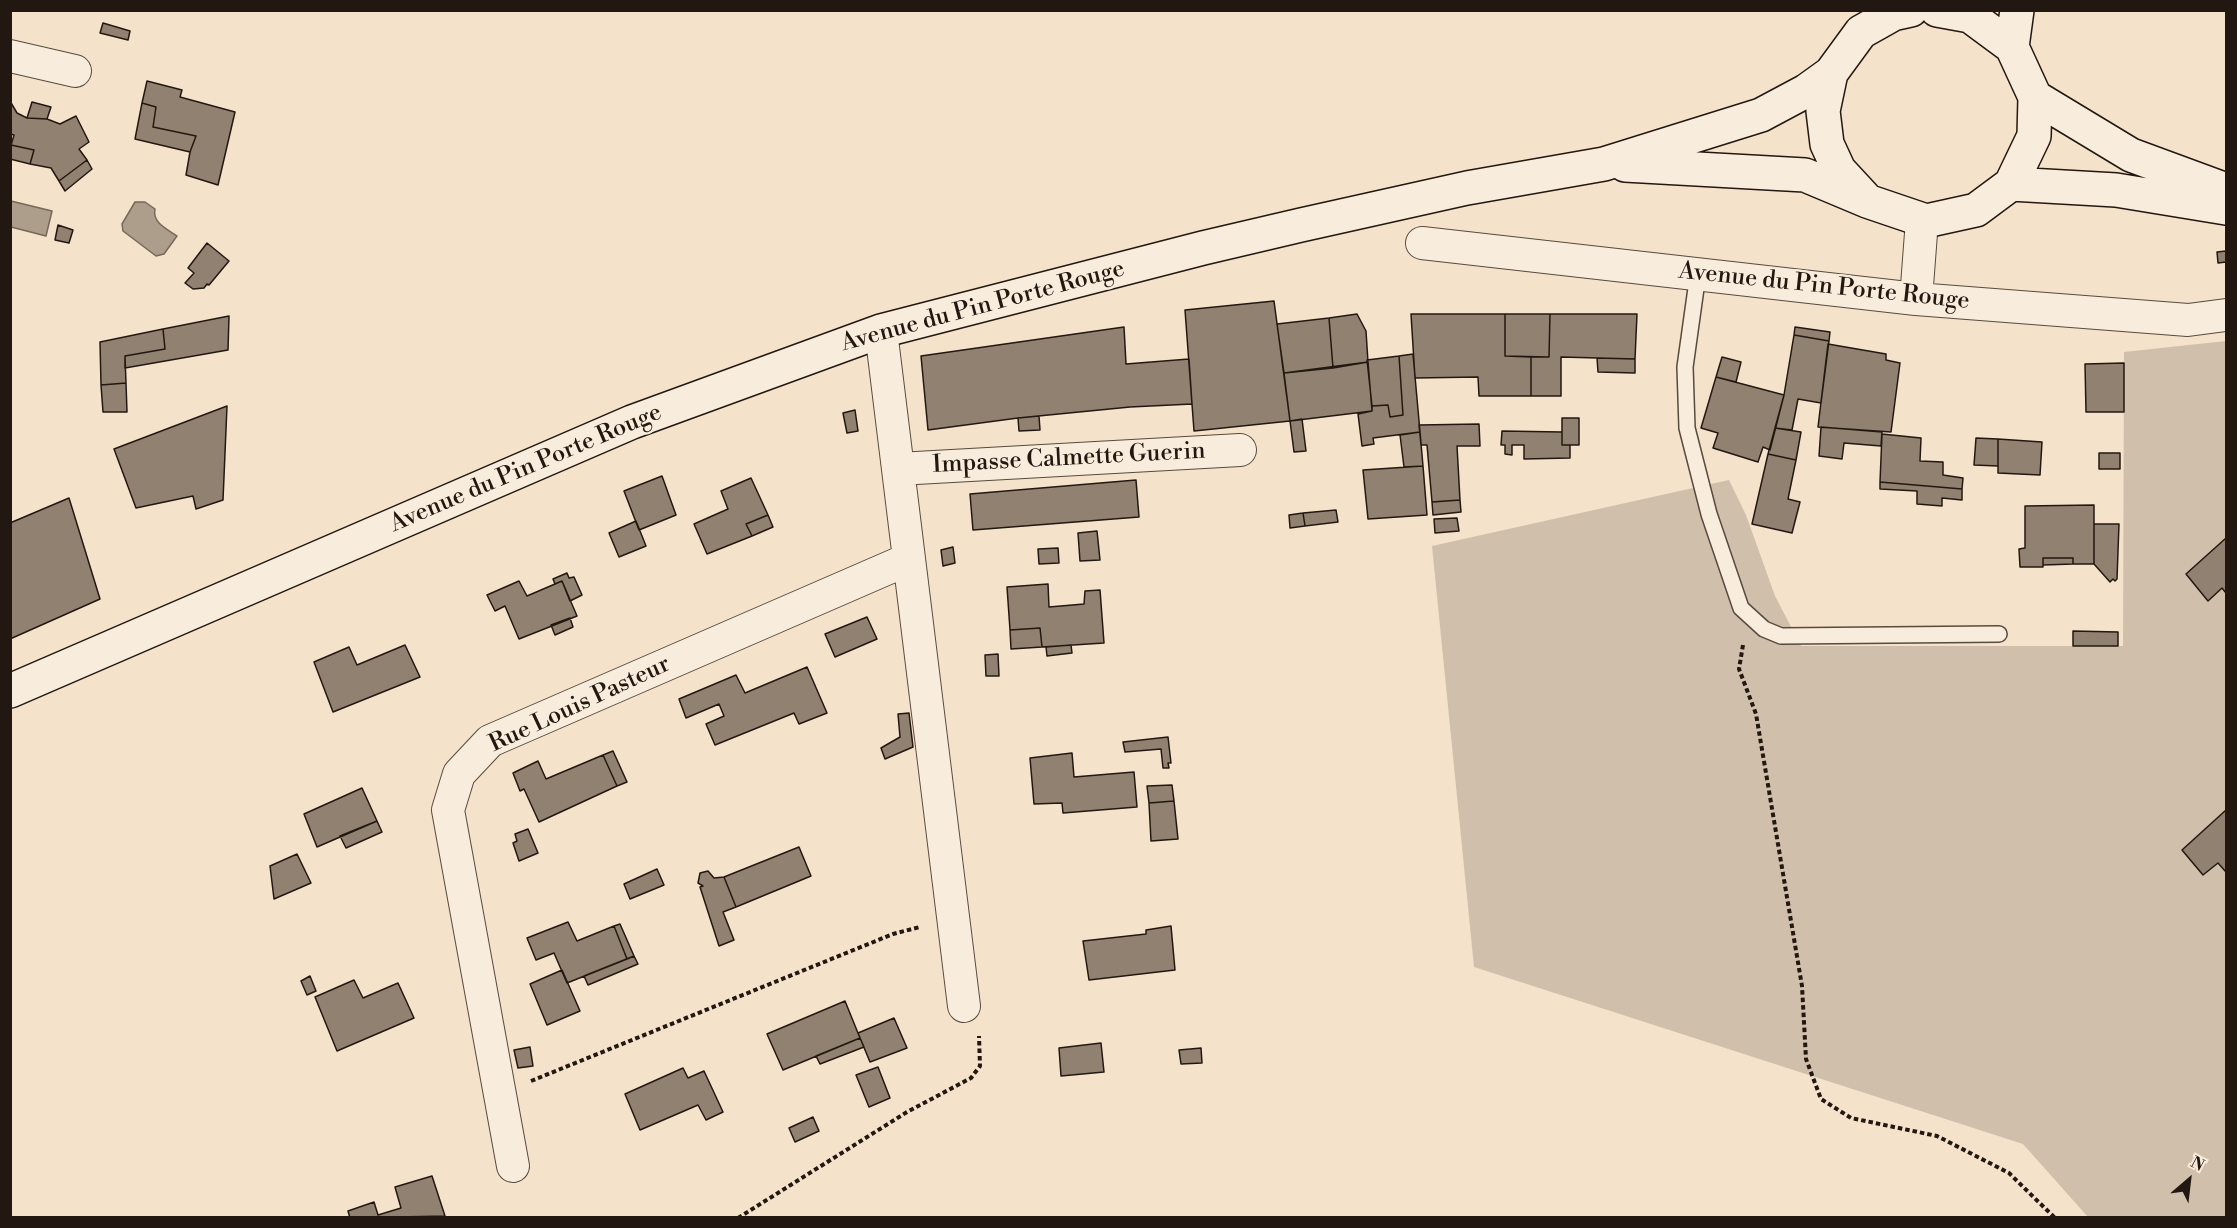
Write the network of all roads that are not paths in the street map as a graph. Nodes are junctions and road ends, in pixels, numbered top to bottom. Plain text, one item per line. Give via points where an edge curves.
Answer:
1 (1911, 10) edge
2 (1937, 10) edge
3 (2017, 10) edge
4 (2012, 47) junction
5 (10, 56) edge
6 (75, 71) dead end
7 (1831, 73) junction
8 (2035, 97) junction
9 (1604, 164) junction
10 (2011, 184) junction
11 (2226, 190) edge
12 (1867, 201) junction
13 (2226, 208) edge
14 (1922, 220) junction
15 (1422, 243) dead end
16 (1698, 274) junction
17 (1916, 299) junction
18 (2226, 315) edge
19 (881, 331) junction
20 (1240, 450) dead end
21 (898, 469) junction
22 (909, 559) junction
23 (1999, 634) dead end
24 (10, 690) edge
25 (964, 1006) road end
26 (513, 1166) dead end

1 - 7 main road via 1893,14 1861,32
2 - 4 main road via 1970,16
3 - 4 main road
4 - 8 main road
5 - 6 street
7 - 9 main road, Avenue du Pin Porte Rouge via 1761,115
7 - 12 main road via 1822,111 1827,144 1839,170
8 - 10 main road via 2034,136
8 - 11 main road via 2132,155
9 - 12 main road, Avenue du Pin Porte Rouge via 1805,175
9 - 19 main road, Avenue du Pin Porte Rouge via 1467,188 1301,225
10 - 13 main road via 2116,190
10 - 14 main road via 1977,210
12 - 14 main road, Avenue du Pin Porte Rouge
14 - 17 street
15 - 16 street, Avenue du Pin Porte Rouge
16 - 17 street, Avenue du Pin Porte Rouge
16 - 23 lane via 1685,367 1687,428 1709,514 1741,608 1764,629 1781,636
17 - 18 street, Avenue du Pin Porte Rouge via 2188,320
19 - 21 street
19 - 24 main road, Avenue du Pin Porte Rouge via 632,422
20 - 21 street, Impasse Calmette Guerin
21 - 22 street
22 - 25 street
22 - 26 street, Rue Louis Pasteur via 490,741 459,774 448,810

